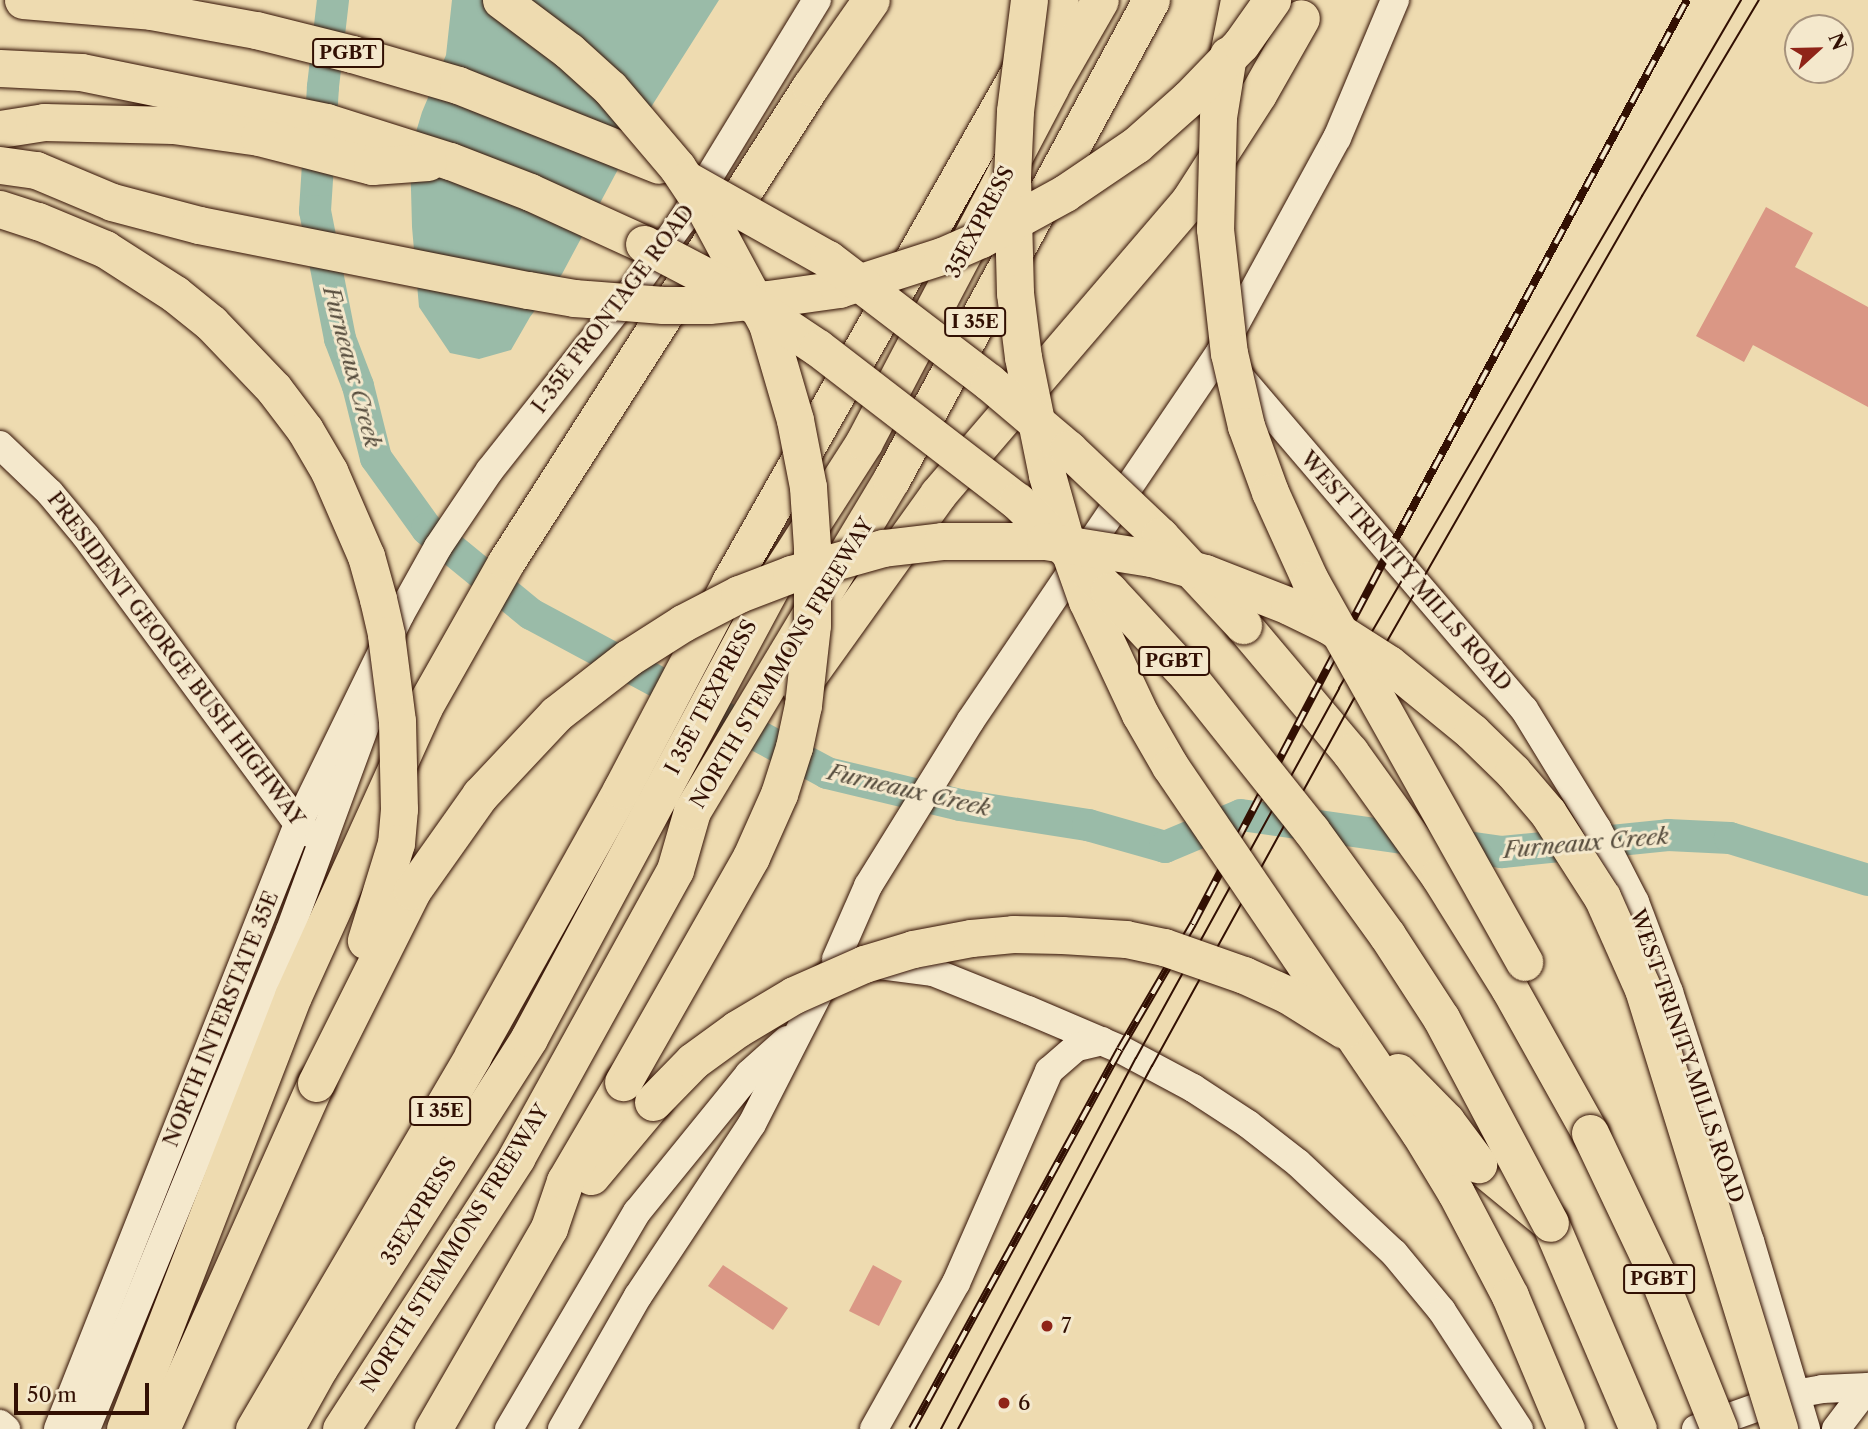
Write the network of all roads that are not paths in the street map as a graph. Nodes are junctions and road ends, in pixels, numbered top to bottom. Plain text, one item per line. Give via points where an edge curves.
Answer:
1 (23, 0) edge
2 (501, 0) edge
3 (817, 0) edge
4 (871, 0) edge
5 (1030, 0) edge
6 (1060, 0) edge
7 (1100, 0) edge
8 (1151, 0) edge
9 (1239, 0) edge
10 (1395, 0) edge
11 (1294, 6) edge
12 (0, 68) edge
13 (0, 129) edge
14 (450, 161) junction
15 (0, 165) edge
16 (0, 209) edge
17 (1219, 354) junction
18 (0, 445) edge
19 (490, 470) joint
20 (771, 587) joint
21 (400, 615) junction
22 (636, 799) junction
23 (701, 814) junction
24 (298, 824) junction
25 (323, 844) junction
26 (836, 959) junction
27 (1028, 1010) junction
28 (802, 1026) junction
29 (1102, 1041) junction
30 (1555, 1067) junction
31 (1049, 1071) junction
32 (316, 1083) junction
33 (1550, 1223) junction
34 (548, 1228) junction
35 (1868, 1387) edge
36 (102, 1390) junction
37 (1795, 1394) junction
38 (0, 1424) edge
39 (162, 1427) edge
40 (6, 1429) edge
41 (58, 1429) edge
42 (77, 1429) edge
43 (86, 1429) edge
44 (125, 1429) edge
45 (254, 1429) edge
46 (285, 1429) edge
47 (341, 1429) edge
48 (433, 1429) edge
49 (509, 1429) edge
50 (562, 1429) edge
51 (874, 1429) edge
52 (1518, 1429) edge
53 (1566, 1429) edge
54 (1638, 1429) edge
55 (1696, 1429) edge
56 (1719, 1429) edge
57 (1779, 1429) edge
58 (1806, 1429) edge
59 (1836, 1429) edge

1 - 30 highway, PGBT, bridge via 151,11 256,30 458,85 659,165 828,259 1068,449 1160,536 1243,625 1401,821 1474,930
2 - 34 highway, bridge via 569,51 628,108 677,167 731,253 767,324 796,420 813,547 808,671 794,747 779,794 720,915 565,1181
3 - 19 main road, I-35E FRONTAGE ROAD via 682,220
4 - 44 highway via 810,87 506,562 424,707 293,996
5 - 53 highway, bridge via 1015,111 1015,293 1047,475 1087,601 1134,703 1170,766 1456,1193 1510,1296
6 - 22 highway, I 35E, bridge via 730,582
7 - 20 highway, 35EXPRESS via 864,442
8 - 23 highway, NORTH STEMMONS FREEWAY / I 35E via 891,480
9 - 30 highway, bridge via 1217,128 1215,229 1229,353 1246,426 1269,492 1310,580 1524,962
10 - 17 main road via 1337,138
11 - 15 highway, bridge via 1241,44 1136,145 1008,225 942,256 839,289 768,299 663,305 539,292 199,225 112,202 36,170
11 - 23 highway, bridge via 1258,94 1189,201 938,494
12 - 14 highway, PGBT via 81,72 236,102 326,122
13 - 14 highway via 44,122 173,125 259,137 372,166
14 - 33 highway, PGBT, bridge via 582,215 728,288 873,388 1017,501 1188,676 1311,830 1441,1018
16 - 32 highway, bridge via 105,249 140,269 211,323 274,389 304,430 329,471 366,556 393,681 400,768 396,843
17 - 26 main road via 971,720 869,886
17 - 37 main road, WEST TRINITY MILLS ROAD via 1524,709 1597,828 1635,902 1670,992
18 - 24 main road, PRESIDENT GEORGE BUSH HIGHWAY via 51,493 85,535
19 - 21 main road, NORTH INTERSTATE 35E via 438,547
20 - 22 highway, I 35E TEXPRESS
21 - 24 main road, NORTH INTERSTATE 35E
21 - 25 main road, NORTH INTERSTATE 35E via 369,719
22 - 45 highway, I 35E via 472,1055
22 - 46 highway, 35EXPRESS via 529,1038
23 - 47 highway, NORTH STEMMONS FREEWAY via 675,870 516,1158
24 - 25 main road, PRESIDENT GEORGE BUSH HIGHWAY
24 - 41 main road, NORTH INTERSTATE 35E
25 - 36 main road, NORTH INTERSTATE 35E
26 - 27 main road via 933,972
26 - 28 main road
27 - 29 main road
27 - 31 main road via 1047,1038
28 - 49 main road via 749,1074 637,1212
28 - 50 main road via 752,1124 638,1296
29 - 31 main road via 1077,1047
29 - 52 main road via 1193,1088 1248,1124 1354,1213 1442,1311
30 - 56 highway, PGBT, bridge via 1628,1209
31 - 51 main road via 956,1283
32 - 39 highway
32 - 57 highway, bridge via 412,891 480,795 556,714 683,623 791,574 883,548 942,541 1045,541 1151,558 1205,573 1289,606 1390,664 1472,732 1548,813 1602,897 1643,989
33 - 34 highway, bridge via 1478,1164 1410,1082 1369,1047 1288,995 1164,947 1126,939 1013,934 914,949 864,964 794,995 737,1028 693,1061 653,1102
33 - 54 highway, PGBT
34 - 48 highway
35 - 37 main road
35 - 59 main road
36 - 42 main road
36 - 43 main road, NORTH INTERSTATE 35E
37 - 55 main road
37 - 58 main road, WEST TRINITY MILLS ROAD
38 - 40 main road

